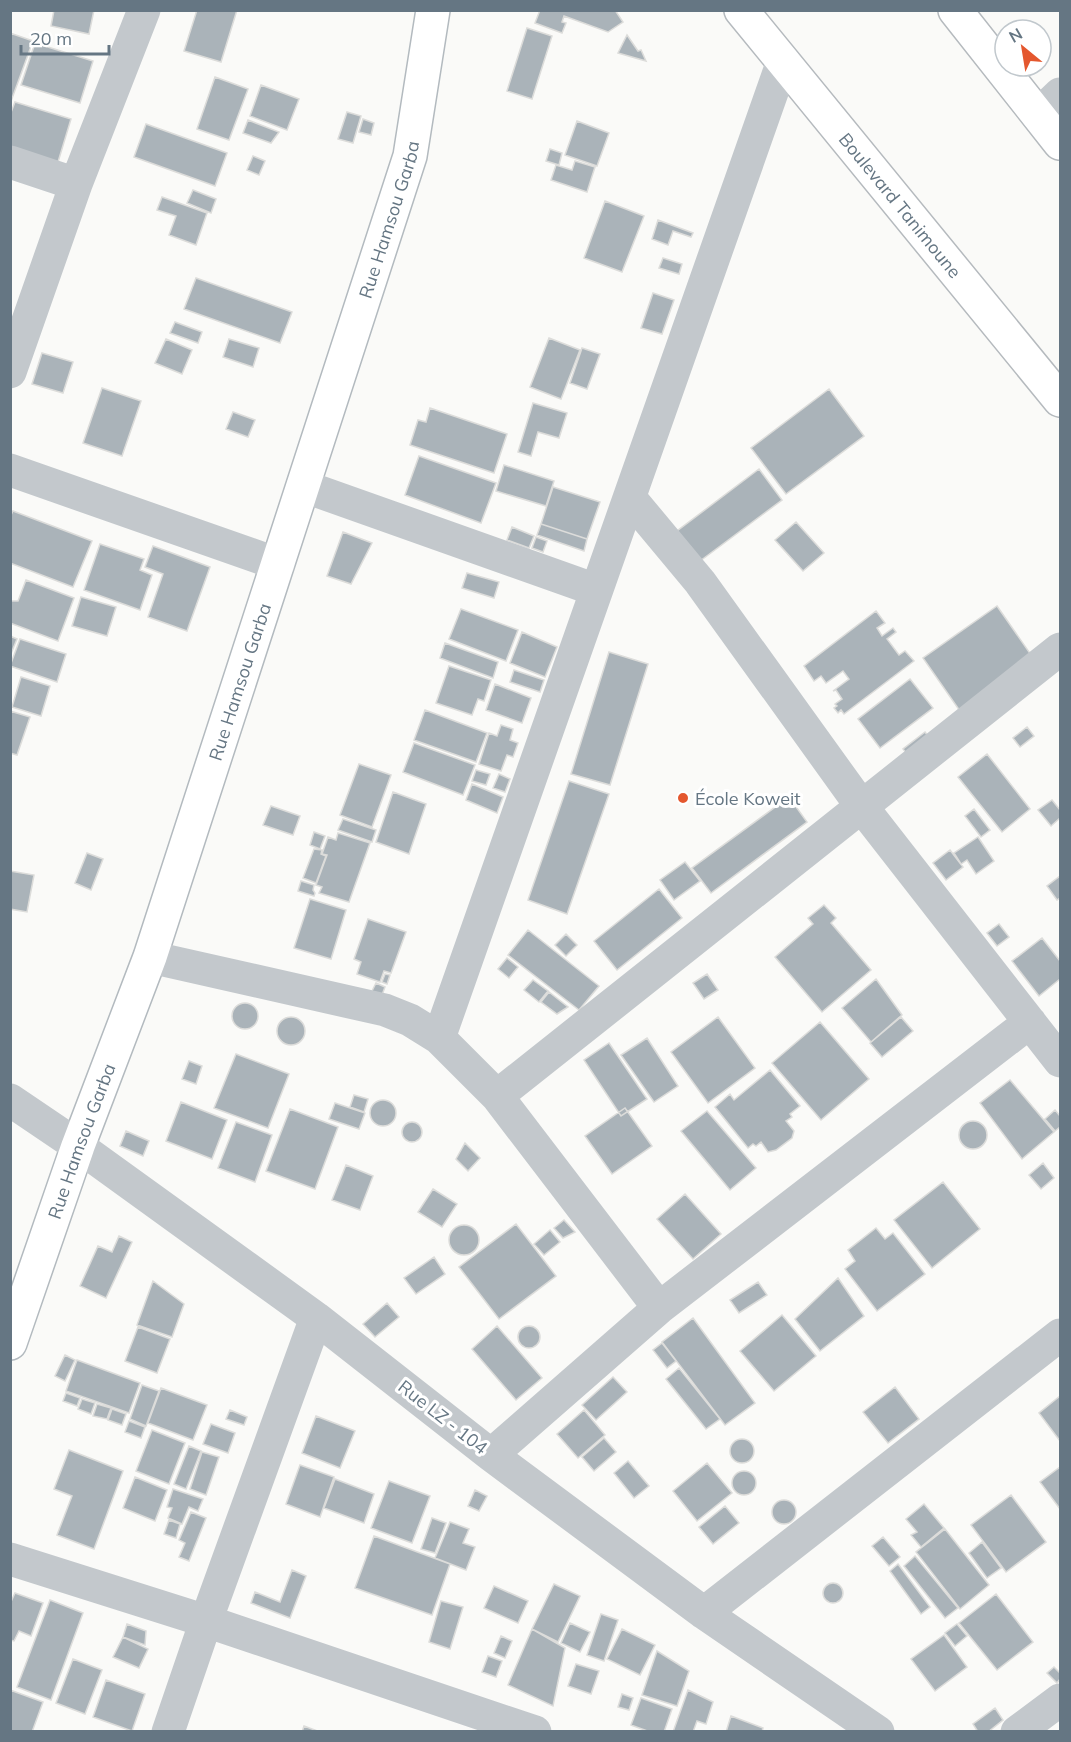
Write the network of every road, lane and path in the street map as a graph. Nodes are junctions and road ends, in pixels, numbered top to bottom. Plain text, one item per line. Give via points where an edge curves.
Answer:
1 (144, 10) edge
2 (741, 10) edge
3 (956, 10) edge
4 (431, 12) edge
5 (783, 61) junction
6 (1049, 105) edge
7 (1060, 143) edge
8 (10, 162) edge
9 (76, 184) junction
10 (10, 372) edge
11 (1060, 400) edge
12 (10, 470) edge
13 (303, 486) junction
14 (630, 498) junction
15 (278, 564) junction
16 (596, 590) junction
17 (1060, 649) edge
18 (862, 807) junction
19 (150, 957) junction
20 (1030, 1022) junction
21 (439, 1038) junction
22 (1060, 1061) edge
23 (497, 1096) junction
24 (10, 1100) edge
25 (78, 1146) junction
26 (659, 1308) junction
27 (316, 1318) junction
28 (1060, 1335) edge
29 (10, 1343) edge
30 (491, 1455) junction
31 (10, 1559) edge
32 (704, 1613) junction
33 (206, 1621) junction
34 (1060, 1700) edge
35 (168, 1731) edge
36 (535, 1731) edge
37 (878, 1731) edge
38 (1017, 1731) edge

1 - 9 street
2 - 5 street, Boulevard Tanimoune
3 - 6 street
4 - 13 street, Rue Hamsou Garba via 411,156
5 - 11 street, Boulevard Tanimoune
5 - 14 street
6 - 7 street
8 - 9 street
9 - 10 street
12 - 15 street
13 - 15 street, Rue Hamsou Garba
13 - 16 street
14 - 16 street
14 - 18 street via 700,582
15 - 19 street, Rue Hamsou Garba
16 - 21 street
17 - 18 street
18 - 20 street
18 - 23 street
19 - 21 street via 385,1010
19 - 25 street, Rue Hamsou Garba
20 - 22 street
20 - 26 street
21 - 23 street
23 - 26 street
24 - 25 street, Rue LZ - 104
25 - 27 street, Rue LZ - 104
25 - 29 street, Rue Hamsou Garba
26 - 30 street
27 - 30 street, Rue LZ - 104
27 - 33 street
28 - 32 street
30 - 32 street, Rue LZ - 104
31 - 33 street
32 - 37 street, Rue LZ - 104
33 - 35 street
33 - 36 street
34 - 38 street

